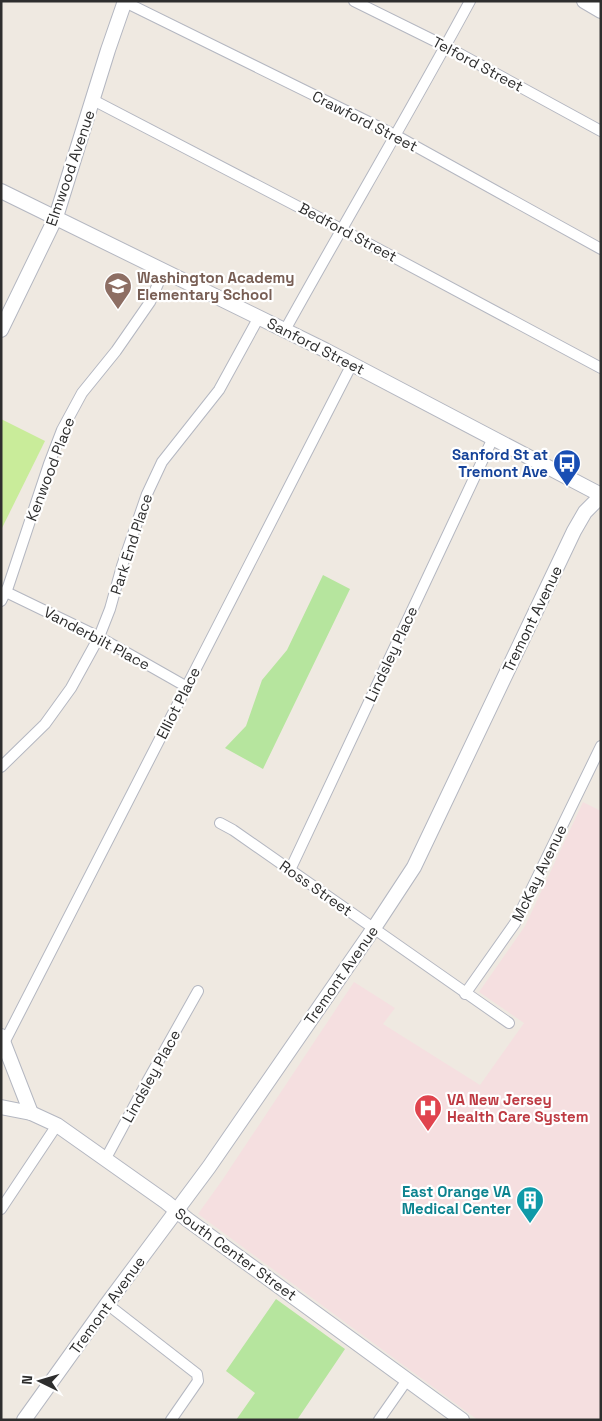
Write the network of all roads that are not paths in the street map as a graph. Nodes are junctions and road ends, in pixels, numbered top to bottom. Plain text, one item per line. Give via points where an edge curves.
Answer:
1 (354, 1) edge
2 (470, 1) edge
3 (584, 1) edge
4 (125, 2) edge
5 (601, 11) edge
6 (446, 46) junction
7 (93, 100) junction
8 (601, 131) edge
9 (397, 136) junction
10 (1, 191) edge
11 (56, 216) junction
12 (342, 228) junction
13 (601, 249) edge
14 (164, 270) junction
15 (259, 317) junction
16 (1, 330) edge
17 (285, 330) junction
18 (352, 364) junction
19 (601, 368) edge
20 (493, 438) junction
21 (601, 495) edge
22 (4, 597) edge
23 (99, 637) junction
24 (186, 686) junction
25 (601, 746) edge
26 (1, 767) edge
27 (220, 823) dead end
28 (290, 870) junction
29 (374, 928) junction
30 (198, 991) dead end
31 (465, 994) junction
32 (509, 1023) dead end
33 (3, 1039) edge
34 (1, 1107) edge
35 (31, 1113) junction
36 (57, 1125) junction
37 (105, 1160) junction
38 (1, 1209) edge
39 (176, 1211) junction
40 (107, 1304) junction
41 (407, 1380) junction
42 (24, 1420) edge
43 (171, 1420) edge
44 (379, 1420) edge
45 (462, 1420) edge

1 - 6 street, Telford Street
2 - 6 street
3 - 5 street
4 - 7 street, Elmwood Avenue
4 - 9 street, Crawford Street
6 - 8 street, Telford Street
6 - 9 street
7 - 11 street, Elmwood Avenue
7 - 12 street, Bedford Street
9 - 12 street
9 - 13 street, Crawford Street
10 - 11 street, Sanford Street
11 - 14 street, Sanford Street
11 - 16 street, Elmwood Avenue
12 - 17 street
12 - 19 street, Bedford Street
14 - 15 street, Sanford Street
14 - 22 street, Kenwood Place via 150,302 82,393 62,430
15 - 17 street, Sanford Street
15 - 23 street, Park End Place via 219,390 162,462 147,494
17 - 18 street, Sanford Street
18 - 20 street, Sanford Street
18 - 24 street, Elliot Place
20 - 21 street, Sanford Street
20 - 28 street, Lindsley Place
21 - 29 street, Tremont Avenue via 585,512 574,532 414,867
22 - 23 street, Vanderbilt Place
23 - 24 street, Vanderbilt Place
23 - 26 street, Park End Place via 71,688 45,724
24 - 33 street, Elliot Place
25 - 31 street, McKay Avenue via 515,923
27 - 28 street, Ross Street
28 - 29 street, Ross Street
29 - 31 street, Ross Street
29 - 39 street, Tremont Avenue
30 - 37 street, Lindsley Place
31 - 32 street, Ross Street
33 - 35 street
34 - 35 street, South Center Street
35 - 36 street, South Center Street
36 - 37 street, South Center Street
36 - 38 street
37 - 39 street, South Center Street
39 - 40 street, Tremont Avenue
39 - 41 street, South Center Street
40 - 42 street, Tremont Avenue
40 - 43 street via 197,1374 198,1381
41 - 44 street
41 - 45 street, South Center Street

